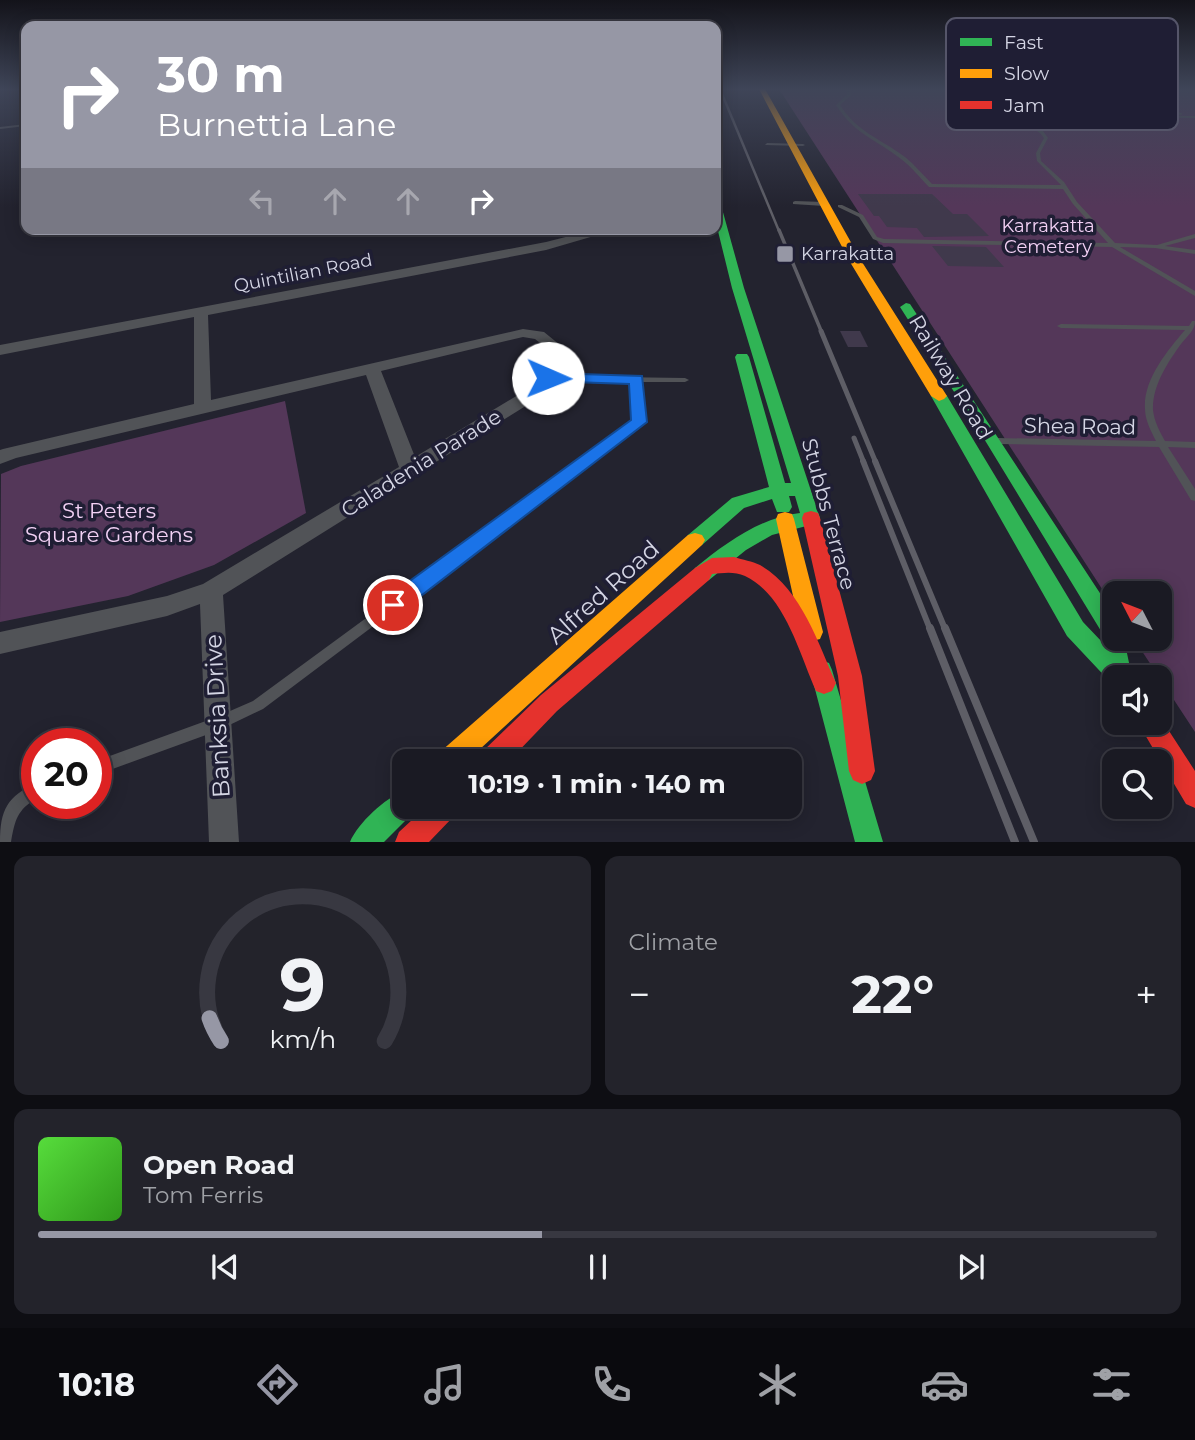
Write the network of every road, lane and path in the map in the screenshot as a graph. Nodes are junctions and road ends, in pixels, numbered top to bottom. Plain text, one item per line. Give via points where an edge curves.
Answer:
1 (787, 128) edge
2 (789, 128) edge
3 (857, 128) edge
4 (1035, 130) edge
5 (767, 144) dead end
6 (798, 145) junction
7 (1065, 187) junction
8 (795, 203) dead end
9 (832, 205) junction
10 (721, 226) edge
11 (589, 235) edge
12 (710, 235) edge
13 (1195, 236) edge
14 (1114, 246) junction
15 (1155, 246) junction
16 (1195, 252) edge
17 (1195, 294) edge
18 (201, 312) junction
19 (1193, 325) edge
20 (1061, 326) dead end
21 (0, 350) edge
22 (372, 369) junction
23 (548, 378) junction
24 (636, 379) junction
25 (685, 380) dead end
26 (204, 409) junction
27 (980, 441) junction
28 (1162, 445) junction
29 (1195, 446) edge
30 (0, 458) edge
31 (410, 470) junction
32 (803, 489) junction
33 (779, 490) junction
34 (1195, 497) edge
35 (811, 518) junction
36 (785, 519) junction
37 (712, 566) junction
38 (211, 591) junction
39 (0, 643) edge
40 (1109, 665) edge
41 (1118, 665) edge
42 (824, 683) junction
43 (217, 724) junction
44 (1158, 735) edge
45 (462, 749) edge
46 (503, 749) edge
47 (112, 762) edge
48 (1195, 795) edge
49 (21, 799) edge
50 (392, 815) edge
51 (433, 819) edge
52 (3, 842) edge
53 (224, 842) edge
54 (364, 842) edge
55 (410, 842) edge
56 (870, 842) edge

1 - 6 main road, Railway Road
2 - 6 main road, Railway Road
3 - 7 lane via 901,156 931,186
4 - 7 lane via 1046,138 1039,161
5 - 6 lane
6 - 9 main road, Railway Road
7 - 14 lane
8 - 9 lane
9 - 14 lane via 861,216 883,241
9 - 27 main road, Railway Road via 891,286
9 - 27 main road, Railway Road via 856,262
10 - 32 main road, Stubbs Terrace
11 - 18 street, Quintilian Road
12 - 33 main road, Stubbs Terrace
13 - 15 lane
14 - 15 lane
14 - 17 lane
15 - 16 lane
18 - 21 street, Quintilian Road
18 - 26 street
19 - 20 lane
19 - 28 lane via 1156,378 1149,410
22 - 23 street via 523,333 539,335 552,345
22 - 26 street
22 - 31 street
23 - 24 lane
23 - 31 street, Caladenia Parade via 534,393
24 - 25 lane
24 - 43 lane via 639,422 258,705
26 - 30 street
27 - 28 lane, Shea Road
27 - 40 main road, Railway Road via 1075,629
27 - 41 main road, Railway Road via 1111,629
28 - 29 lane, Shea Road
28 - 34 lane
31 - 38 street, Caladenia Parade
32 - 33 main road, Alfred Road
32 - 35 main road, Stubbs Terrace
33 - 36 main road, Stubbs Terrace
33 - 45 main road, Alfred Road via 737,503
35 - 36 main road
35 - 56 main road, Stubbs Terrace via 850,676
36 - 37 main road via 753,534
36 - 42 main road, Stubbs Terrace
37 - 42 main road via 739,565 760,573 778,589
37 - 46 main road via 549,704
38 - 39 street, Caladenia Parade via 167,606
38 - 43 street, Banksia Drive
42 - 56 main road, Stubbs Terrace
43 - 47 lane
43 - 53 street, Banksia Drive
44 - 48 main road
49 - 52 lane via 10,813
50 - 54 main road
51 - 55 main road

